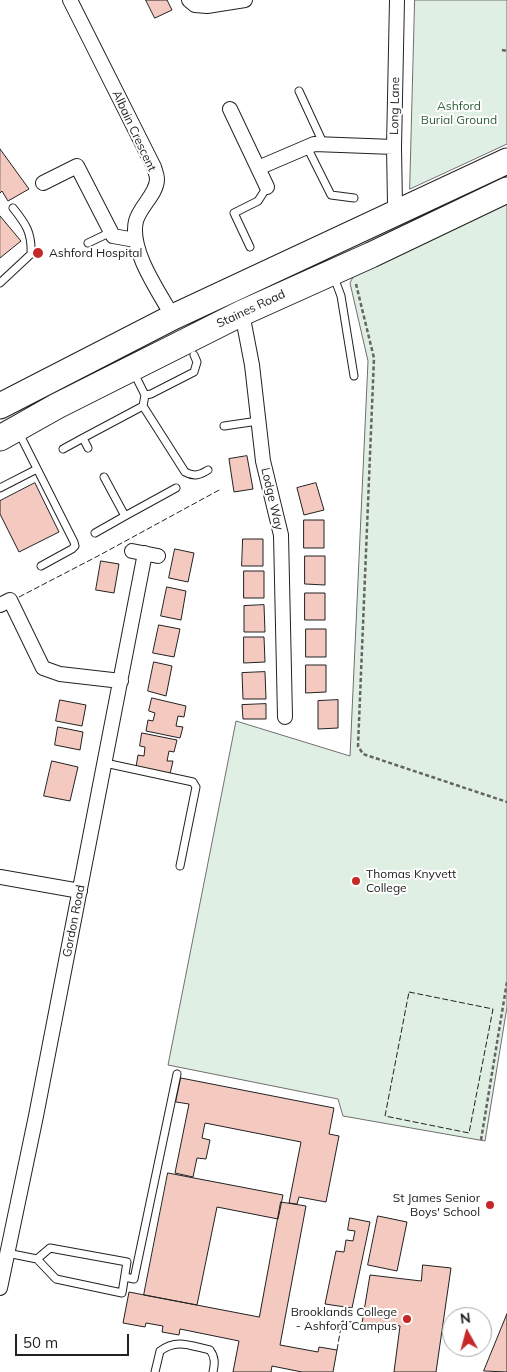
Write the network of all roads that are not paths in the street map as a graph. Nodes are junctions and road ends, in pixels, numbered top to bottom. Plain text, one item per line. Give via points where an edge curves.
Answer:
1 (70, 0) edge
2 (189, 0) edge
3 (245, 0) edge
4 (397, 0) edge
5 (299, 91) dead end
6 (230, 109) dead end
7 (324, 145) junction
8 (308, 147) junction
9 (394, 147) junction
10 (507, 161) edge
11 (258, 168) junction
12 (43, 183) dead end
13 (267, 187) joint
14 (507, 190) edge
15 (354, 198) dead end
16 (13, 208) dead end
17 (397, 212) junction
18 (111, 232) junction
19 (135, 240) junction
20 (88, 243) dead end
21 (250, 247) dead end
22 (342, 276) junction
23 (0, 283) edge
24 (242, 312) junction
25 (173, 317) junction
26 (194, 355) dead end
27 (132, 368) junction
28 (354, 376) dead end
29 (145, 395) junction
30 (0, 406) edge
31 (143, 406) junction
32 (258, 421) junction
33 (224, 426) dead end
34 (8, 433) edge
35 (83, 438) junction
36 (63, 448) dead end
37 (88, 448) dead end
38 (37, 469) junction
39 (208, 470) dead end
40 (104, 477) dead end
41 (0, 488) edge
42 (176, 488) dead end
43 (125, 516) junction
44 (95, 532) dead end
45 (145, 553) dead end
46 (41, 566) dead end
47 (0, 605) edge
48 (121, 681) junction
49 (285, 717) dead end
50 (105, 763) junction
51 (180, 866) dead end
52 (0, 877) edge
53 (80, 891) junction
54 (177, 1074) dead end
55 (8, 1253) junction
56 (37, 1260) junction
57 (125, 1277) junction
58 (0, 1288) edge
59 (155, 1372) edge
60 (213, 1372) edge

1 - 19 street, Albain Crescent via 154,168 157,180 136,220
2 - 3 street via 195,6
4 - 9 street, Long Lane
5 - 7 lane
6 - 11 street
7 - 8 street
7 - 9 street
8 - 11 street
8 - 15 lane via 331,195
9 - 17 street, Long Lane
10 - 17 highway, Staines Road
11 - 13 street
12 - 18 street via 77,166
13 - 21 lane via 258,202 234,213
14 - 22 highway, Staines Road
16 - 23 lane via 25,223 32,240 31,254
17 - 25 highway, Staines Road
18 - 19 street via 113,236
18 - 20 lane
19 - 25 street
22 - 24 highway, Staines Road
22 - 28 lane via 341,296
24 - 27 highway, Staines Road
24 - 32 street, Lodge Way
25 - 30 highway, Staines Road
26 - 29 lane via 197,362 194,372
27 - 29 lane
27 - 34 highway, Staines Road
29 - 31 lane
31 - 35 lane
31 - 39 lane via 184,472 200,475
32 - 33 lane
32 - 49 street, Lodge Way via 263,461 281,535
34 - 38 lane
35 - 36 lane
35 - 37 lane
38 - 41 lane
38 - 46 lane via 75,546
40 - 43 lane
42 - 43 lane
43 - 44 lane
45 - 48 street, Gordon Road
47 - 48 street via 10,600 43,668 60,674
48 - 50 street, Gordon Road
50 - 51 lane via 193,782 196,787
50 - 53 street, Gordon Road
52 - 53 street
53 - 55 street, Gordon Road
54 - 57 lane via 134,1279
55 - 56 lane
55 - 58 street, Gordon Road
56 - 57 lane via 50,1248 127,1262
56 - 57 lane via 56,1279 122,1294
59 - 60 lane via 160,1351 168,1344 178,1343 210,1350 215,1363

